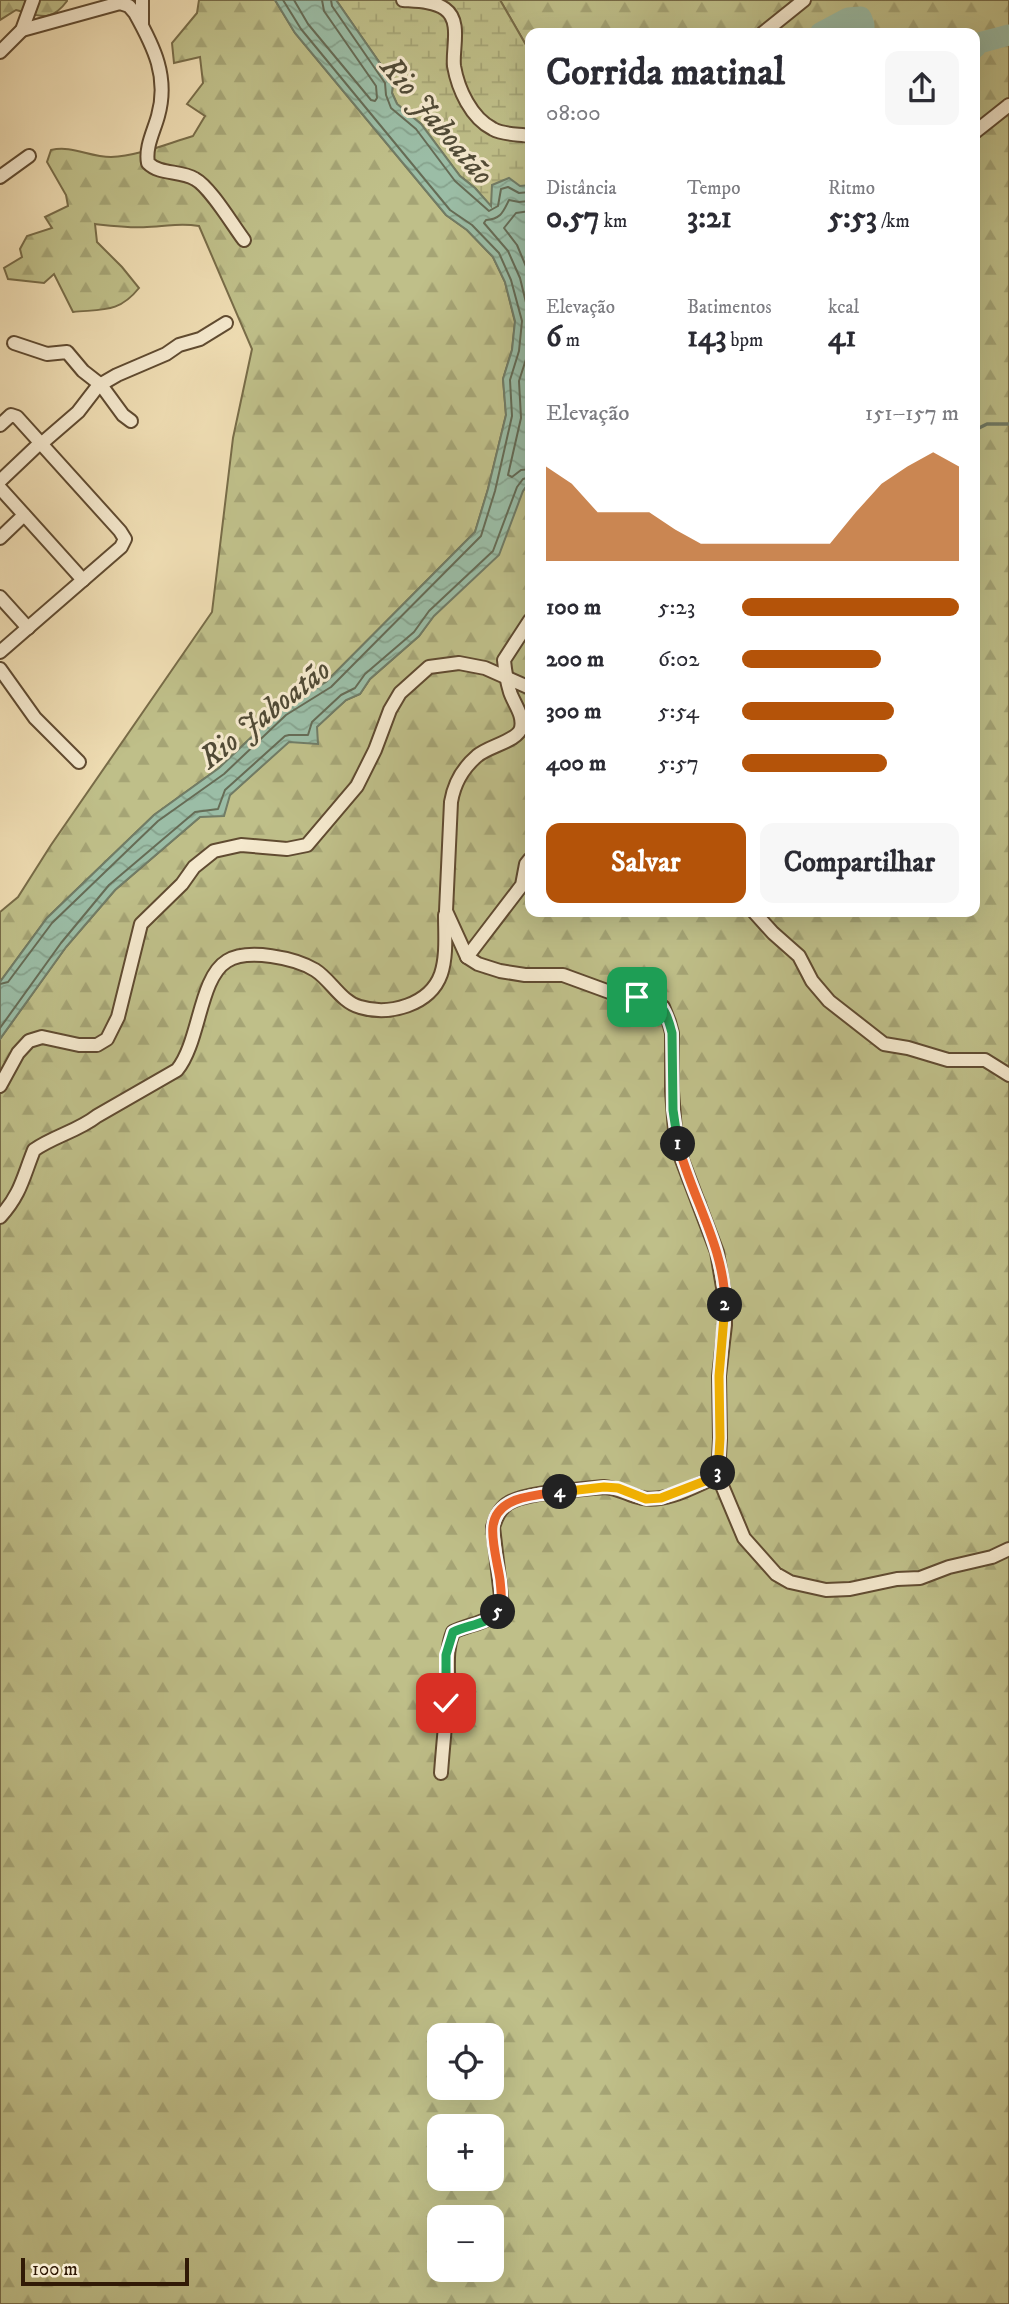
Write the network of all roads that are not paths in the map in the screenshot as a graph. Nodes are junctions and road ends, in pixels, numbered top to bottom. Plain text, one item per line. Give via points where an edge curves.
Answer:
1 (33, 0) edge
2 (142, 0) edge
3 (403, 0) edge
4 (804, 0) edge
5 (121, 1) edge
6 (142, 26) junction
7 (769, 28) edge
8 (22, 30) junction
9 (0, 52) edge
10 (1009, 105) edge
11 (980, 128) edge
12 (525, 135) edge
13 (29, 156) dead end
14 (0, 177) edge
15 (244, 240) dead end
16 (226, 323) dead end
17 (14, 343) dead end
18 (101, 385) junction
19 (131, 421) dead end
20 (0, 425) edge
21 (41, 443) junction
22 (0, 481) edge
23 (0, 488) edge
24 (24, 516) junction
25 (0, 538) edge
26 (83, 580) junction
27 (0, 597) edge
28 (29, 628) junction
29 (525, 628) edge
30 (0, 652) edge
31 (0, 669) edge
32 (506, 679) junction
33 (525, 686) edge
34 (79, 762) dead end
35 (525, 869) edge
36 (446, 911) junction
37 (759, 917) edge
38 (467, 957) junction
39 (1009, 1075) edge
40 (0, 1086) edge
41 (0, 1217) edge
42 (718, 1476) junction
43 (1009, 1549) edge
44 (441, 1773) dead end

1 - 8 street
2 - 6 street
3 - 12 street via 447,10 454,20 455,68 466,101 479,120 495,131
4 - 7 street
5 - 6 street
5 - 8 street
6 - 15 street via 161,71 163,89 148,163 195,178
8 - 9 street
10 - 11 street
13 - 14 street
16 - 18 street via 200,340 178,345
17 - 18 street via 47,354 67,352
18 - 19 street
18 - 21 street
20 - 21 street via 14,415
21 - 22 street
21 - 26 street via 124,537 121,547
23 - 24 street
24 - 25 street
24 - 26 street
26 - 28 street
27 - 28 street
28 - 30 street
29 - 32 street via 504,660
31 - 34 street via 35,718
32 - 33 street
32 - 36 street via 521,730 476,756 453,788
32 - 40 street via 485,668 459,663 429,667 400,693 357,786 307,845 287,849 241,845 214,851 141,924 118,1017 107,1039 97,1045 42,1037 29,1041
35 - 38 street via 522,884
36 - 38 street
36 - 41 street via 441,975 418,1001 392,1010 359,1007 314,970 293,962 261,954 243,955 219,966 190,1049 177,1070 34,1150 22,1186
37 - 39 street via 799,956 829,1001 884,1044 948,1060 985,1060
38 - 42 street via 500,971 563,975 615,994 651,999 663,1007 672,1033 674,1131 717,1252 724,1287
42 - 43 street via 744,1538 776,1574 806,1587 827,1591 920,1578
42 - 44 street via 661,1498 646,1499 604,1487 519,1498 506,1505 493,1527 502,1605 487,1621 453,1632 448,1648

